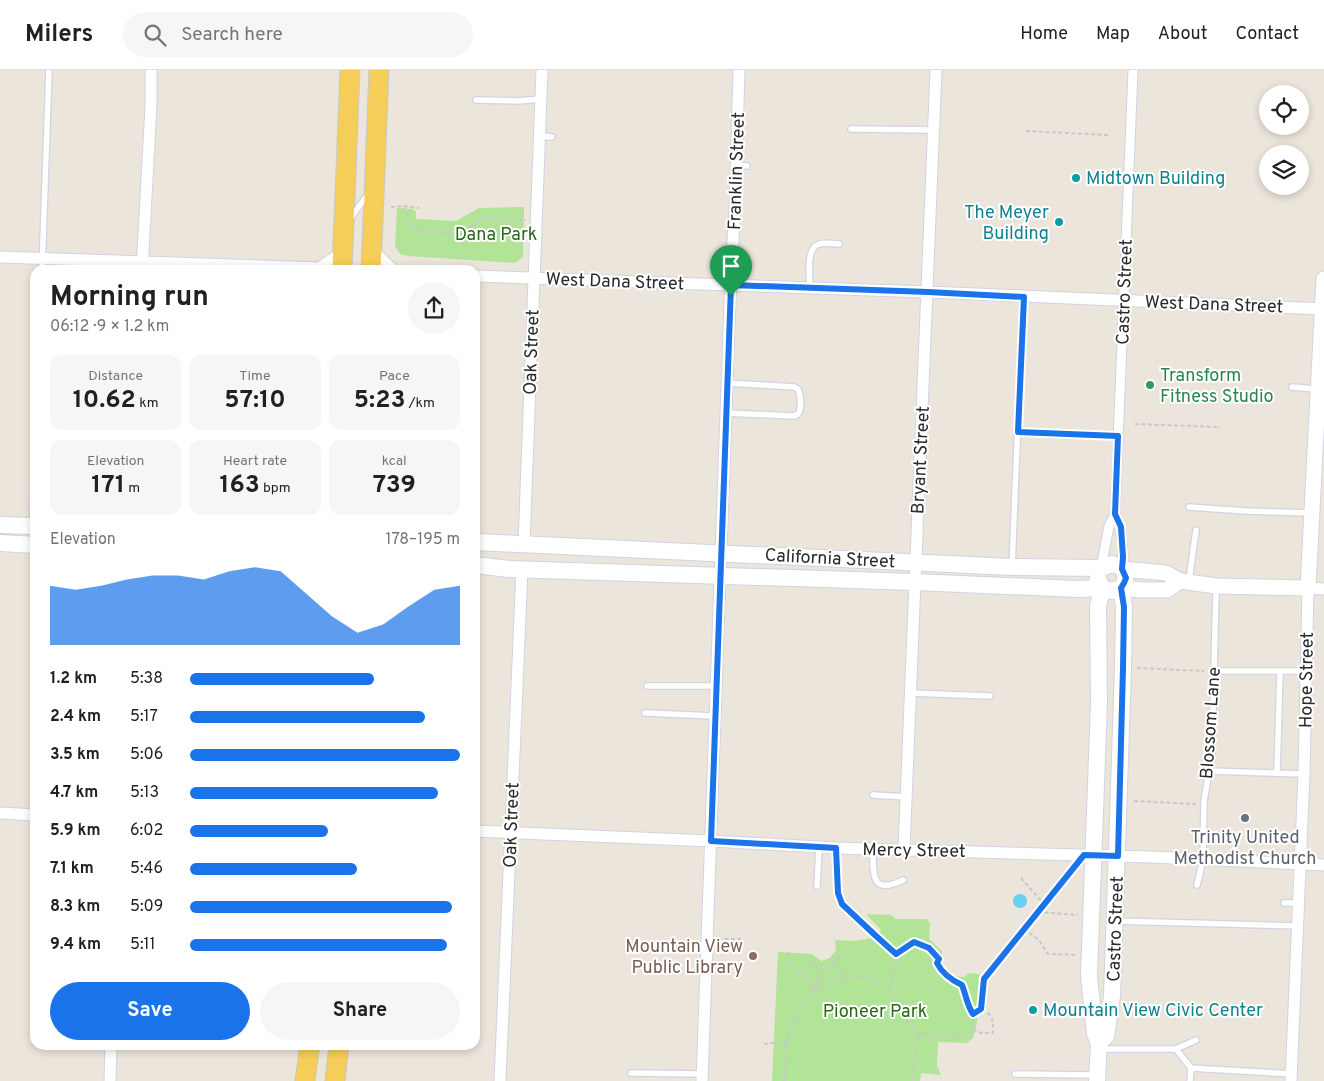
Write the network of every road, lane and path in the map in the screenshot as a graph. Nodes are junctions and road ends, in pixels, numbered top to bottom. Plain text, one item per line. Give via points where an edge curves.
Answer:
1 (49, 70) edge
2 (151, 70) edge
3 (350, 70) edge
4 (379, 70) edge
5 (542, 70) edge
6 (739, 70) edge
7 (936, 70) edge
8 (1133, 70) edge
9 (541, 99) junction
10 (476, 100) dead end
11 (850, 129) dead end
12 (934, 130) junction
13 (1026, 131) dead end
14 (1109, 135) dead end
15 (540, 136) junction
16 (552, 137) dead end
17 (735, 165) junction
18 (748, 166) dead end
19 (374, 187) junction
20 (404, 206) junction
21 (391, 207) dead end
22 (419, 208) dead end
23 (537, 221) junction
24 (507, 226) junction
25 (344, 228) junction
26 (489, 235) dead end
27 (839, 244) dead end
28 (372, 250) junction
29 (0, 257) edge
30 (342, 261) edge
31 (42, 264) edge
32 (75, 265) edge
33 (142, 265) edge
34 (371, 265) edge
35 (388, 265) edge
36 (480, 276) edge
37 (534, 279) junction
38 (1324, 279) edge
39 (731, 285) junction
40 (1324, 285) edge
41 (810, 288) junction
42 (928, 292) junction
43 (1024, 297) junction
44 (1123, 300) junction
45 (1323, 309) edge
46 (727, 383) junction
47 (1292, 387) dead end
48 (1318, 389) junction
49 (726, 413) junction
50 (1134, 424) dead end
51 (1220, 427) dead end
52 (1018, 432) junction
53 (1118, 436) junction
54 (1319, 471) edge
55 (1189, 507) dead end
56 (1312, 513) junction
57 (1115, 514) junction
58 (0, 525) edge
59 (30, 526) edge
60 (1196, 530) dead end
61 (480, 542) edge
62 (0, 543) edge
63 (524, 544) junction
64 (30, 545) edge
65 (721, 553) junction
66 (916, 562) junction
67 (480, 565) edge
68 (1012, 567) junction
69 (1101, 568) junction
70 (522, 569) junction
71 (1122, 569) junction
72 (720, 576) junction
73 (915, 582) junction
74 (1184, 582) junction
75 (1216, 586) junction
76 (1102, 588) junction
77 (1121, 588) junction
78 (1308, 588) junction
79 (1324, 589) edge
80 (1123, 668) junction
81 (1214, 671) junction
82 (1280, 671) junction
83 (1306, 671) junction
84 (648, 686) dead end
85 (716, 686) junction
86 (911, 693) junction
87 (990, 696) dead end
88 (645, 713) dead end
89 (715, 716) junction
90 (1209, 772) junction
91 (1278, 773) junction
92 (1304, 774) junction
93 (873, 795) dead end
94 (907, 797) junction
95 (1119, 801) junction
96 (1204, 804) junction
97 (0, 813) edge
98 (30, 815) edge
99 (480, 831) edge
100 (510, 833) junction
101 (711, 841) junction
102 (819, 847) junction
103 (836, 848) junction
104 (874, 849) junction
105 (904, 849) junction
106 (1089, 855) junction
107 (1118, 856) junction
108 (1203, 860) junction
109 (1300, 864) junction
110 (1324, 865) edge
111 (1020, 878) dead end
112 (903, 880) dead end
113 (1197, 885) dead end
114 (817, 886) dead end
115 (1284, 903) dead end
116 (1299, 903) junction
117 (1044, 904) junction
118 (1038, 912) junction
119 (1075, 915) dead end
120 (1115, 921) junction
121 (1298, 926) junction
122 (1024, 929) junction
123 (707, 939) junction
124 (740, 939) dead end
125 (923, 944) joint
126 (845, 950) dead end
127 (788, 952) dead end
128 (896, 954) junction
129 (1080, 957) dead end
130 (808, 962) dead end
131 (835, 962) junction
132 (820, 977) junction
133 (845, 978) junction
134 (890, 989) junction
135 (815, 990) junction
136 (981, 1009) junction
137 (973, 1014) junction
138 (973, 1029) junction
139 (918, 1034) junction
140 (1196, 1040) dead end
141 (787, 1041) junction
142 (764, 1044) dead end
143 (1099, 1046) junction
144 (1176, 1049) junction
145 (111, 1050) edge
146 (309, 1050) edge
147 (338, 1050) edge
148 (1191, 1068) junction
149 (630, 1072) dead end
150 (1015, 1074) dead end
151 (702, 1077) edge
152 (1098, 1078) edge
153 (1291, 1078) edge
154 (110, 1081) edge
155 (305, 1081) edge
156 (335, 1081) edge
157 (500, 1081) edge
158 (784, 1081) edge
159 (912, 1081) edge
160 (1190, 1081) edge

1 - 31 lane
2 - 33 street
3 - 25 main road
4 - 19 main road
5 - 9 street, Oak Street
6 - 17 street, Franklin Street
7 - 12 street, Bryant Street
8 - 44 street, Castro Street
9 - 10 lane
9 - 15 street, Oak Street
11 - 12 lane
12 - 42 street, Bryant Street
13 - 14 path
15 - 16 lane
15 - 23 street, Oak Street
17 - 18 lane
17 - 39 street, Franklin Street via 740,208
19 - 25 lane
19 - 28 main road
20 - 21 path
20 - 22 path
20 - 24 path via 409,224 435,233 461,233 482,219 504,219
23 - 24 path via 522,220
23 - 37 street, Oak Street
24 - 26 path
25 - 30 main road
27 - 41 lane via 816,245 811,252
28 - 34 main road
28 - 35 street
29 - 31 street
31 - 32 street
36 - 37 street, West Dana Street
37 - 39 street, West Dana Street
37 - 63 street, Oak Street
38 - 40 street, Hope Street
39 - 41 street, West Dana Street
39 - 46 street, Franklin Street
40 - 45 street, Hope Street
41 - 42 street, West Dana Street
42 - 43 street, West Dana Street
42 - 66 street, Bryant Street
43 - 44 street, West Dana Street
43 - 52 lane
44 - 45 street, West Dana Street
44 - 53 street, Castro Street
45 - 48 street, Hope Street
46 - 49 street, Franklin Street
46 - 49 lane via 794,387 800,394 801,410 794,416
47 - 48 lane
48 - 54 street, Hope Street
49 - 65 street, Franklin Street
50 - 51 path
52 - 53 path
52 - 68 lane
53 - 57 street, Castro Street
54 - 56 street, Hope Street
55 - 56 lane
56 - 78 street, Hope Street
57 - 69 street, Castro Street
57 - 71 street, Castro Street via 1121,527
58 - 59 main road
60 - 74 lane
61 - 63 main road, California Street
62 - 64 main road
63 - 65 main road, California Street
65 - 66 main road, California Street
65 - 72 street, Franklin Street
66 - 68 main road, California Street
66 - 73 street, Bryant Street
67 - 70 main road, California Street
68 - 69 main road, California Street
69 - 71 main road, California Street via 1112,564
69 - 76 main road, Castro Street via 1098,577
70 - 72 main road, California Street
70 - 100 street, Oak Street
71 - 74 street, California Street via 1166,572
71 - 77 main road, Castro Street via 1125,580
72 - 73 main road, California Street
72 - 85 street, Franklin Street
73 - 76 main road, California Street
73 - 86 street, Bryant Street
74 - 75 street, California Street
74 - 77 street, California Street via 1167,590
75 - 78 street, California Street
75 - 81 lane, Blossom Lane
76 - 77 main road, California Street via 1111,592
76 - 106 main road, Castro Street via 1098,607 1099,702
77 - 80 main road, Castro Street via 1124,607
78 - 79 street, California Street
78 - 83 street, Hope Street
80 - 81 path
80 - 95 main road, Castro Street
81 - 82 lane
81 - 90 lane, Blossom Lane
82 - 83 lane
82 - 91 lane
83 - 92 street, Hope Street
84 - 85 lane
85 - 89 street, Franklin Street
86 - 87 lane
86 - 94 street, Bryant Street
88 - 89 lane
89 - 101 street, Franklin Street
90 - 91 lane
90 - 96 lane, Blossom Lane
91 - 92 lane
92 - 109 street, Hope Street
93 - 94 lane
94 - 105 street, Bryant Street
95 - 96 path
95 - 107 main road, Castro Street
96 - 108 lane, Blossom Lane
97 - 98 street
99 - 100 street, Mercy Street
100 - 101 street, Mercy Street
100 - 157 street, Oak Street
101 - 102 street, Mercy Street
101 - 123 street, Franklin Street
102 - 103 street, Mercy Street
102 - 114 lane
103 - 104 street, Mercy Street
103 - 128 lane via 838,893 842,904
104 - 105 street, Mercy Street
104 - 112 lane via 873,872 877,882 890,886
105 - 106 street, Mercy Street
106 - 107 street, Mercy Street
106 - 117 path
106 - 143 main road, Castro Street via 1089,976
107 - 108 street, Mercy Street
107 - 120 main road, Castro Street
108 - 109 street, Mercy Street
108 - 113 lane, Blossom Lane
109 - 110 street, Mercy Street
109 - 116 street, Hope Street
111 - 117 path
115 - 116 lane
116 - 121 street, Hope Street
117 - 118 path
118 - 119 path
118 - 122 path
120 - 121 lane
120 - 143 main road, Castro Street via 1112,996 1106,1036
121 - 153 street, Hope Street
122 - 129 path via 1048,954
122 - 136 path via 984,979
123 - 124 path
123 - 151 street, Franklin Street
125 - 128 lane via 914,942
125 - 137 path via 939,959 940,969 962,985
126 - 131 path
127 - 135 path via 788,960
128 - 134 path
130 - 132 path via 816,964
131 - 132 path
131 - 133 path
132 - 135 path
133 - 134 path via 867,979
133 - 135 path
134 - 139 path via 897,1007
135 - 141 path via 794,1019
136 - 137 path
136 - 138 path via 990,1013 993,1033
137 - 138 path
138 - 139 path via 962,1037
139 - 159 path
140 - 144 lane
141 - 142 path
141 - 158 path
143 - 144 lane
143 - 152 main road, Castro Street
144 - 148 lane
145 - 154 street
146 - 155 main road
147 - 156 main road
148 - 153 lane
148 - 160 lane
149 - 151 lane
150 - 152 lane via 1074,1074

